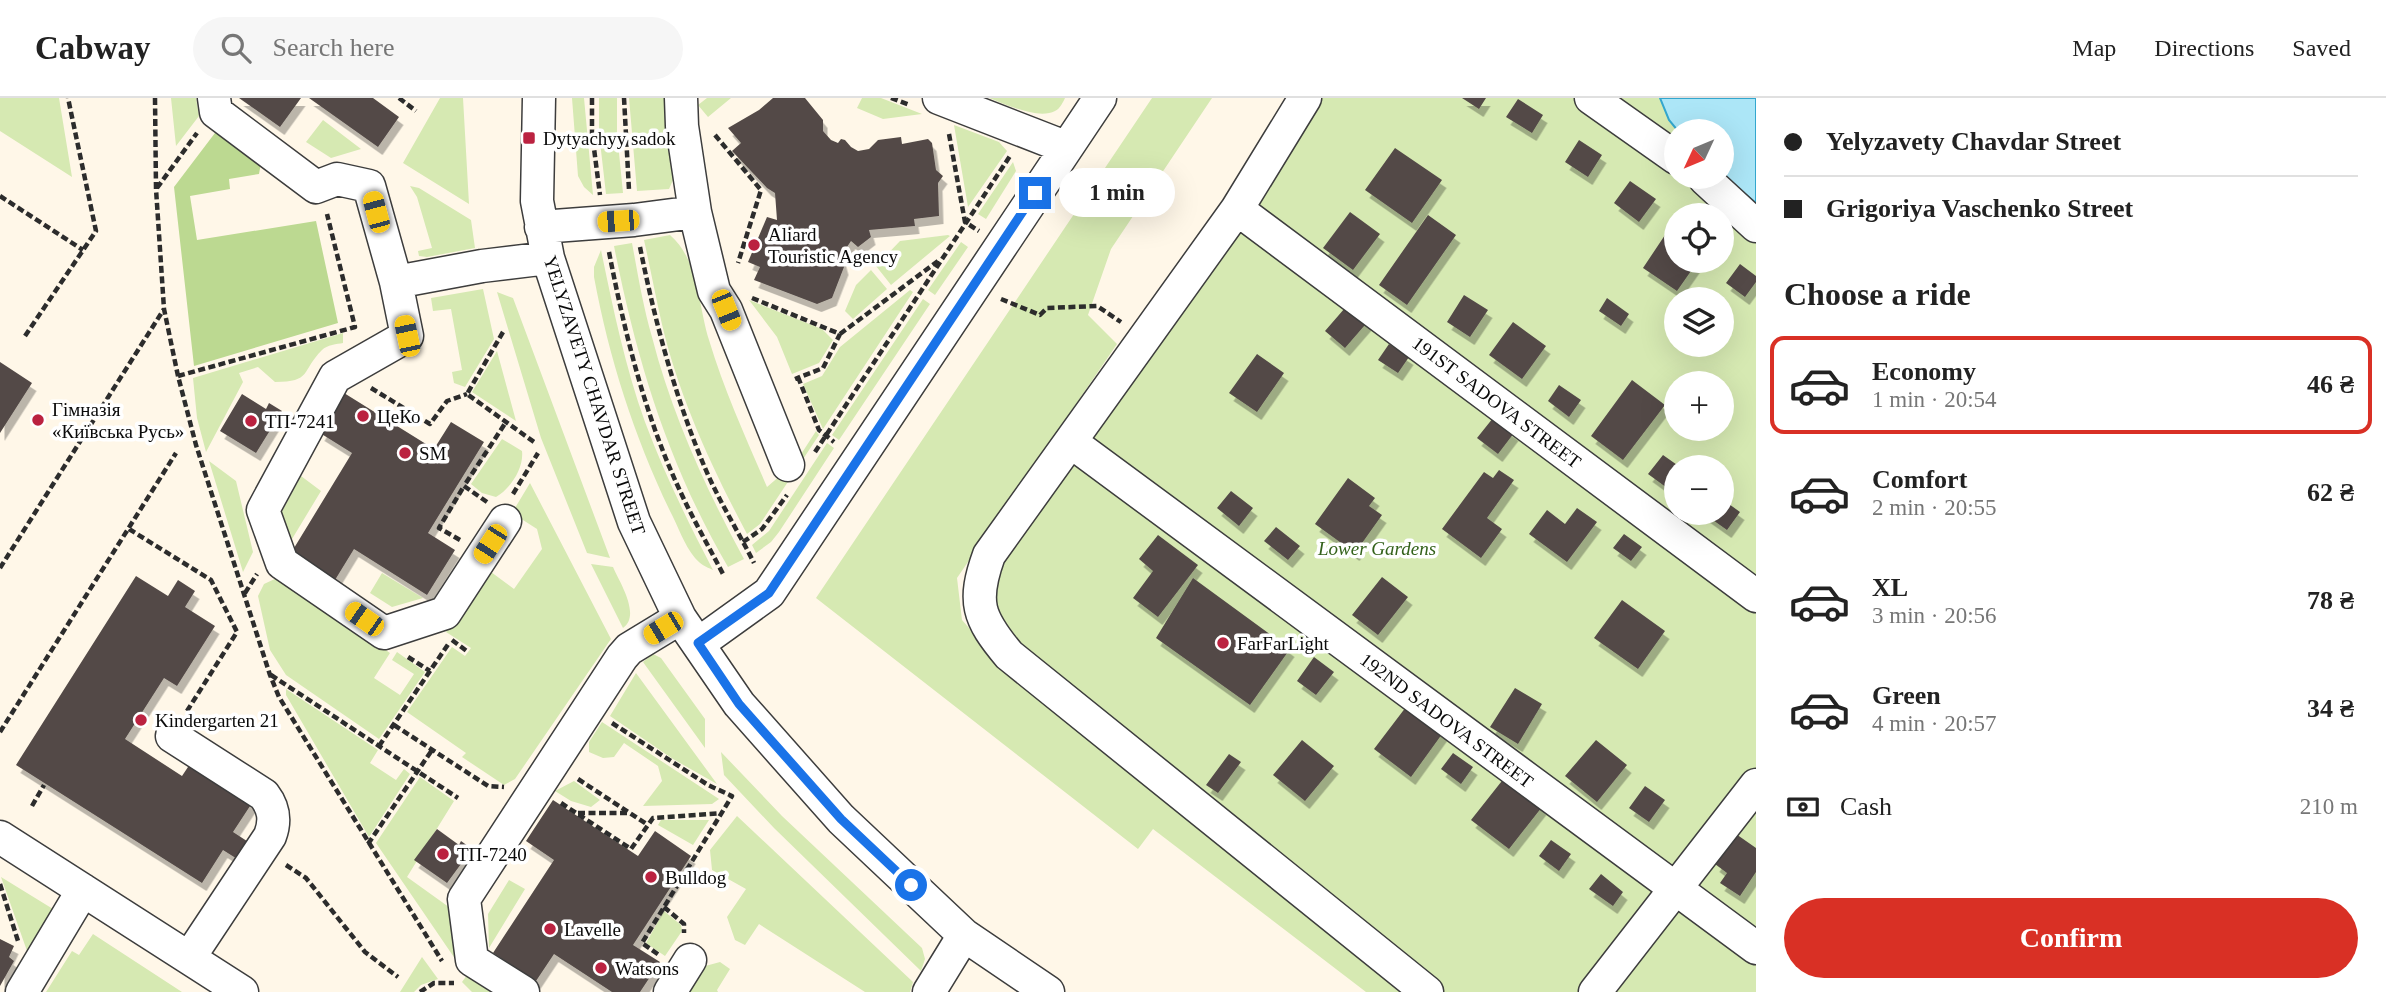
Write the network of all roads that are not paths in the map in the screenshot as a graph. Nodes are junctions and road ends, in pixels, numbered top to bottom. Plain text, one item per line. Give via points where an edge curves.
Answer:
1 (539, 98) edge
2 (681, 98) edge
3 (1100, 98) edge
4 (1305, 98) edge
5 (1591, 98) edge
6 (926, 102) edge
7 (208, 112) edge
8 (1065, 147) junction
9 (1664, 150) edge
10 (1716, 189) edge
11 (1237, 208) junction
12 (695, 212) junction
13 (1756, 226) edge
14 (541, 227) junction
15 (548, 258) junction
16 (396, 282) junction
17 (1071, 442) junction
18 (796, 472) road end
19 (496, 507) road end
20 (1756, 596) edge
21 (680, 618) junction
22 (698, 643) junction
23 (172, 736) road end
24 (1756, 785) edge
25 (0, 837) edge
26 (83, 890) junction
27 (1675, 890) junction
28 (964, 935) junction
29 (1756, 947) edge
30 (189, 958) junction
31 (678, 960) road end
32 (209, 984) edge
33 (22, 992) edge
34 (242, 992) edge
35 (523, 992) edge
36 (670, 992) edge
37 (929, 992) edge
38 (1048, 992) edge
39 (1427, 992) edge
40 (1595, 992) edge

1 - 14 street, YELYZAVETY CHAVDAR STREET via 537,201
2 - 12 street
3 - 8 street
4 - 11 street
5 - 9 street
6 - 8 street
7 - 16 street via 216,112 316,187 338,180 369,186
8 - 22 street via 769,593
10 - 13 street
11 - 17 street
11 - 20 street, 191ST SADOVA STREET
12 - 14 street
12 - 18 street via 714,291
14 - 15 street, YELYZAVETY CHAVDAR STREET
15 - 16 street
15 - 21 street, YELYZAVETY CHAVDAR STREET via 634,522
16 - 19 street via 407,336 335,377 262,510 282,563 384,633 445,613
17 - 27 street, 192ND SADOVA STREET
17 - 39 street via 989,555 980,580 979,603 988,630 1009,655
21 - 22 street, YELYZAVETY CHAVDAR STREET
21 - 35 street via 622,657 464,899 472,960
22 - 28 street, YELYZAVETY CHAVDAR STREET via 739,704 841,819
23 - 30 street via 264,795 272,806 274,825
24 - 27 street
25 - 26 street
26 - 30 street
26 - 33 street
27 - 29 street, 192ND SADOVA STREET
27 - 40 street
28 - 37 street
28 - 38 street, YELYZAVETY CHAVDAR STREET
30 - 32 street
31 - 36 street
32 - 34 street

